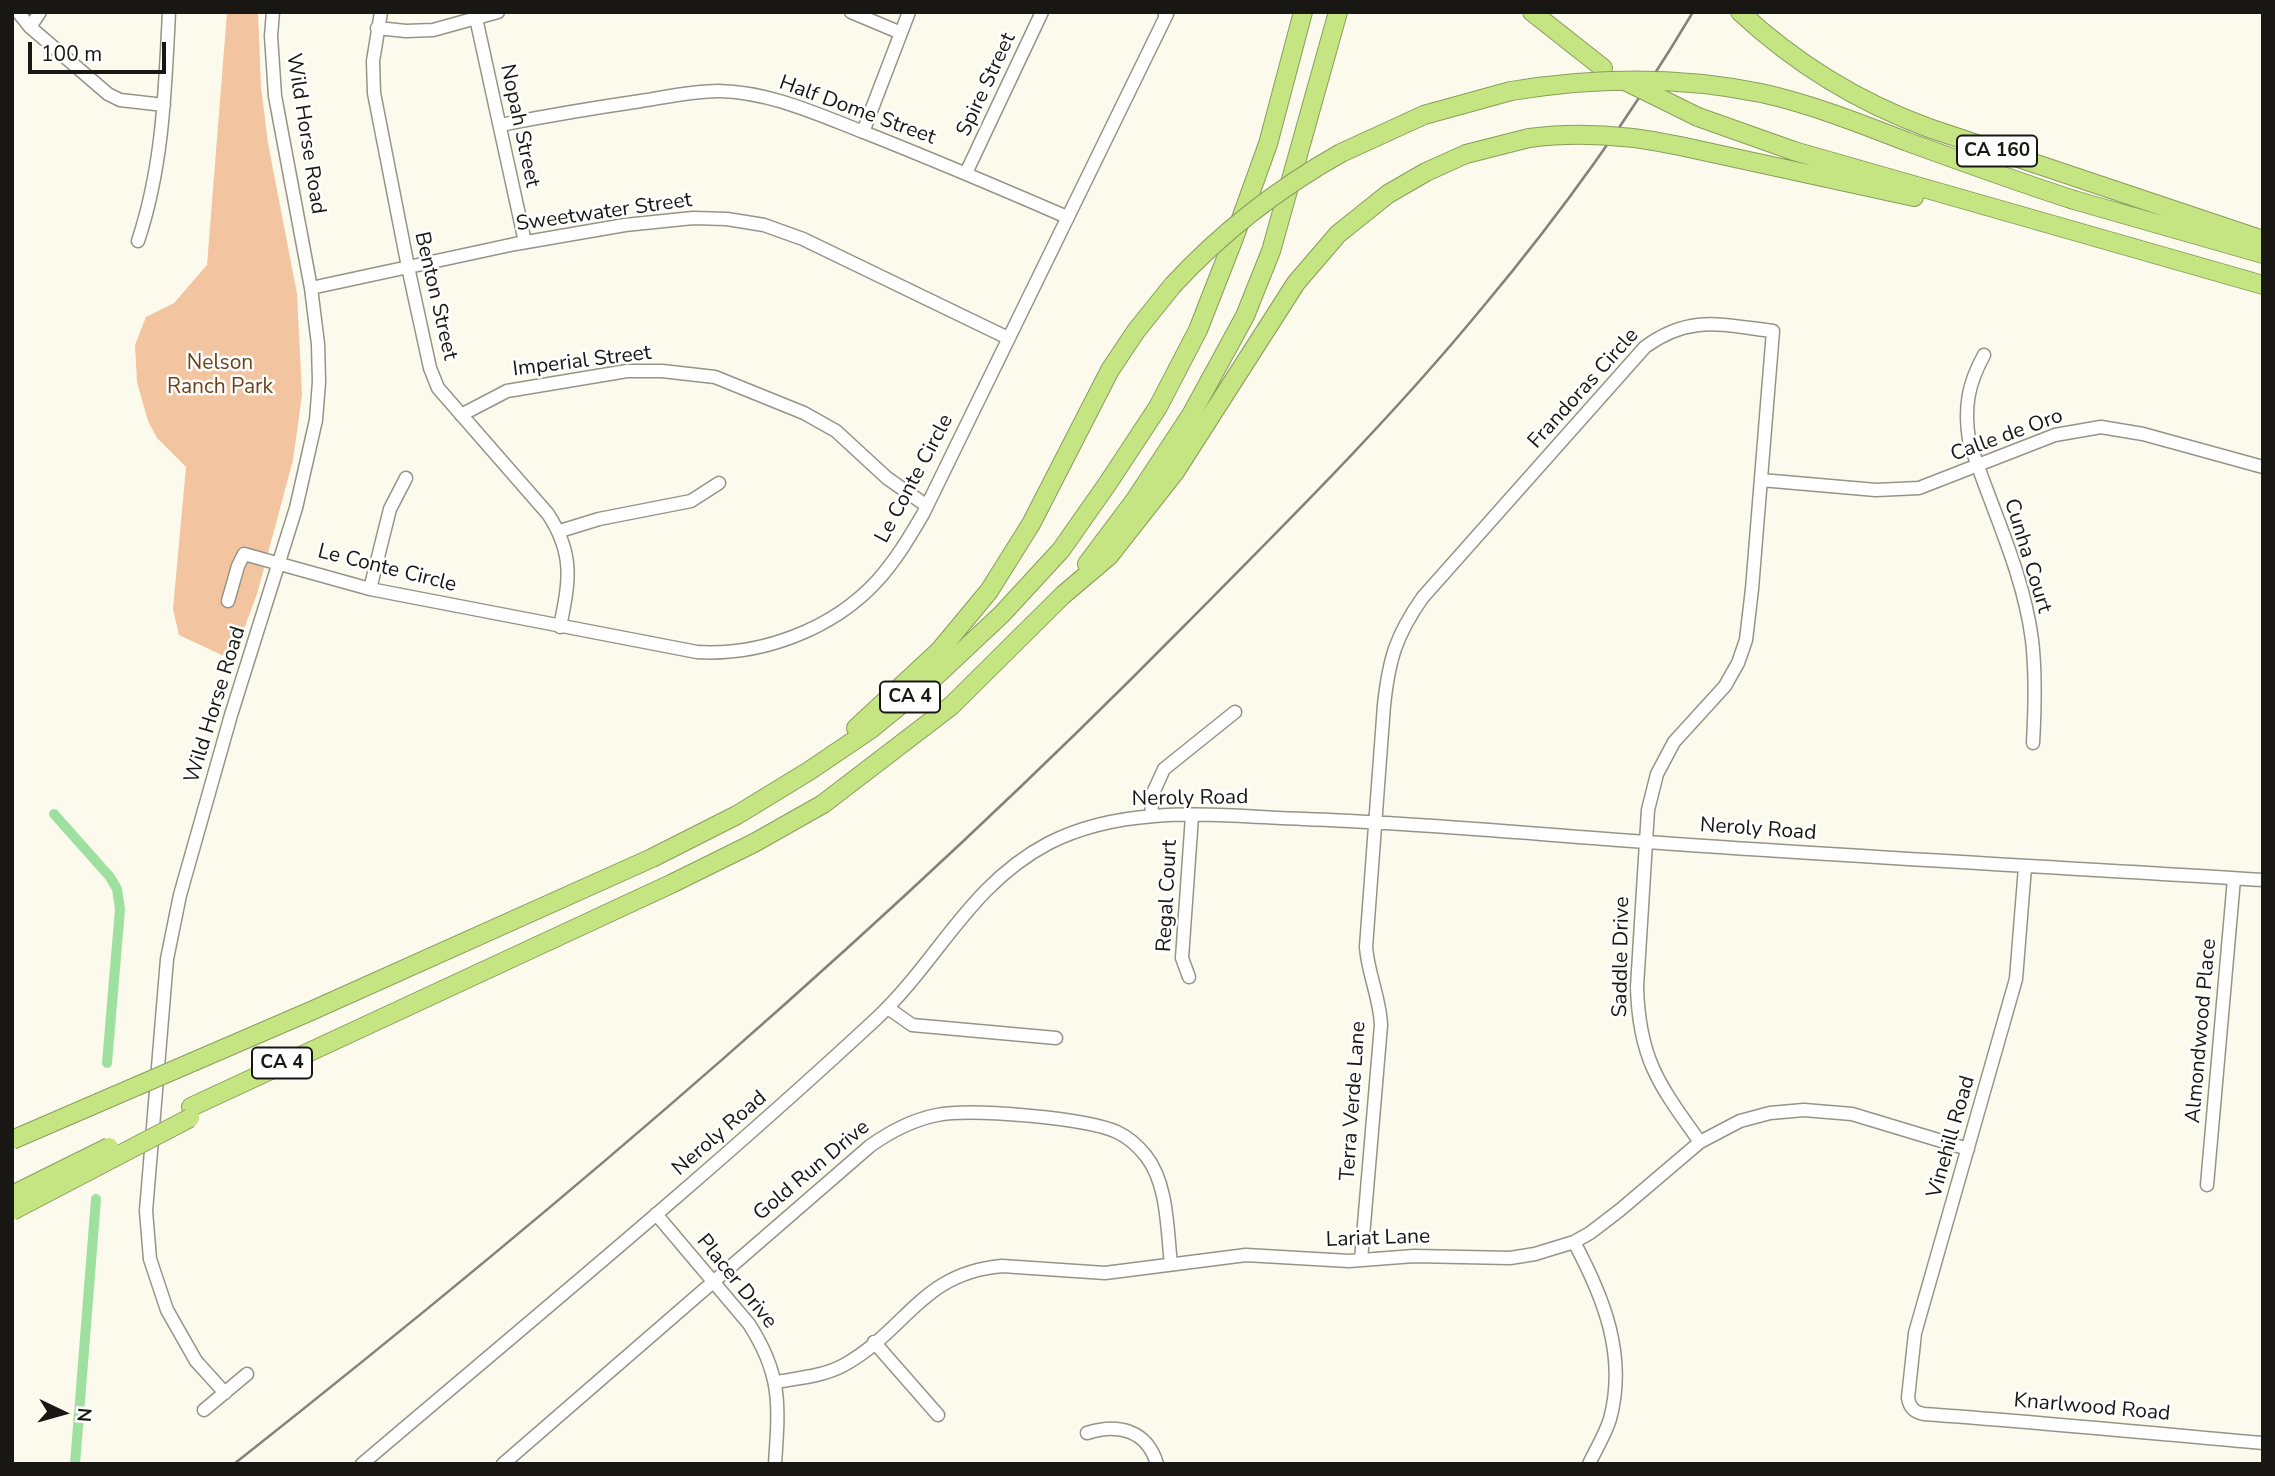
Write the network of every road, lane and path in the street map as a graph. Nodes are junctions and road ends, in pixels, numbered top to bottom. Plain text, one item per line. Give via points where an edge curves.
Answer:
1 (18, 12) edge
2 (169, 12) edge
3 (272, 12) edge
4 (381, 12) edge
5 (498, 12) edge
6 (851, 12) edge
7 (909, 12) edge
8 (1042, 12) edge
9 (1303, 12) edge
10 (1338, 12) edge
11 (1532, 12) edge
12 (44, 13) edge
13 (1165, 13) edge
14 (476, 18) junction
15 (1746, 18) edge
16 (30, 27) junction
17 (377, 28) junction
18 (901, 33) junction
19 (164, 105) junction
20 (499, 125) junction
21 (863, 132) junction
22 (966, 173) junction
23 (1067, 217) junction
24 (2051, 226) junction
25 (2263, 240) edge
26 (138, 241) dead end
27 (525, 242) junction
28 (2263, 254) edge
29 (408, 267) junction
30 (2263, 285) edge
31 (311, 288) junction
32 (1008, 338) junction
33 (1983, 355) dead end
34 (461, 415) junction
35 (1977, 466) junction
36 (2263, 467) edge
37 (406, 478) dead end
38 (1761, 480) junction
39 (719, 483) dead end
40 (927, 506) junction
41 (560, 531) junction
42 (279, 562) junction
43 (370, 589) junction
44 (1063, 595) junction
45 (228, 601) dead end
46 (560, 627) junction
47 (1235, 712) dead end
48 (2033, 743) dead end
49 (824, 761) junction
50 (1151, 816) junction
51 (1192, 816) junction
52 (1377, 821) junction
53 (1646, 842) junction
54 (2025, 867) junction
55 (2234, 879) junction
56 (2263, 880) edge
57 (1189, 977) dead end
58 (888, 1008) junction
59 (1056, 1038) dead end
60 (190, 1113) junction
61 (12, 1140) edge
62 (1700, 1142) junction
63 (1968, 1149) junction
64 (2207, 1185) dead end
65 (12, 1195) edge
66 (12, 1211) edge
67 (656, 1214) junction
68 (1574, 1242) junction
69 (1361, 1260) junction
70 (1171, 1264) junction
71 (713, 1282) junction
72 (874, 1342) junction
73 (247, 1374) dead end
74 (776, 1382) junction
75 (225, 1393) junction
76 (204, 1410) dead end
77 (1918, 1413) joint
78 (938, 1415) dead end
79 (1087, 1433) dead end
80 (2263, 1443) edge
81 (362, 1464) edge
82 (503, 1464) edge
83 (775, 1464) edge
84 (1157, 1464) edge
85 (1589, 1464) edge

1 - 16 street
2 - 19 street
3 - 31 street, Wild Horse Road via 275,96
4 - 17 street, Benton Street
5 - 14 street
6 - 18 street
7 - 18 street
8 - 22 street, Spire Street
9 - 49 highway, CA 4 via 1268,144 1234,238 1198,330 1158,407 1061,550 1002,614 937,675
10 - 44 highway, CA 4 via 1271,251 1245,316 1184,426
11 - 24 highway, CA 160, bridge via 1603,68 1698,117 1794,151
12 - 16 street
13 - 23 street, Le Conte Circle
14 - 17 street via 419,32
14 - 20 street, Nopah Street
15 - 25 highway, CA 160 via 1835,85 1905,119
16 - 19 street via 108,94 120,100
17 - 29 street, Benton Street via 372,77
18 - 21 street
19 - 26 street via 151,203
20 - 21 street, Half Dome Street via 718,91 778,100
20 - 27 street, Nopah Street
21 - 22 street, Half Dome Street
22 - 23 street, Half Dome Street
23 - 32 street, Le Conte Circle
24 - 30 highway, CA 160
24 - 44 highway, bridge via 1605,134 1529,138 1487,148 1426,172 1379,200 1338,234 1296,283 1154,500 1109,556
27 - 29 street, Sweetwater Street
27 - 32 street, Sweetwater Street via 693,218 764,225 848,259
28 - 49 highway, bridge via 2074,200 1841,117 1706,84 1576,82 1511,91 1424,116 1340,153 1294,180 1210,247 1173,285 1110,370 1031,524 989,591 940,650
29 - 31 street, Sweetwater Street
29 - 34 street, Benton Street via 430,368 438,388
31 - 42 street, Wild Horse Road via 318,344 316,420
32 - 40 street, Le Conte Circle
33 - 35 street, Cunha Court via 1966,402
34 - 40 street, Imperial Street via 506,391 627,371 715,377 836,431 887,478
34 - 41 street, Benton Street
35 - 36 street, Calle de Oro via 2055,435 2101,427
35 - 38 street, Calle de Oro via 1935,484 1906,490
35 - 48 street, Cunha Court via 2026,610 2035,673
37 - 43 street via 390,509
38 - 52 street, Frandoras Circle via 1773,331 1688,325 1645,347 1423,597 1399,635 1387,673
38 - 53 street, Frandoras Circle via 1746,640 1725,686 1665,757 1649,804
39 - 41 street via 691,501
40 - 46 street, Le Conte Circle via 876,582 853,602 794,637 713,653
41 - 46 street, Benton Street via 569,569
42 - 43 street, Le Conte Circle
42 - 45 street, Le Conte Circle via 244,554
42 - 75 street, Wild Horse Road via 180,895 167,959 146,1211 150,1259 167,1310 196,1361
43 - 46 street, Le Conte Circle
44 - 60 highway, CA 4 via 951,706 823,804 671,884 329,1041
47 - 50 street via 1164,769 1153,793
49 - 61 highway, CA 4, bridge via 737,815 652,858
50 - 51 street, Neroly Road
50 - 58 street, Neroly Road via 1083,828 1016,864 979,895
51 - 52 street, Neroly Road
51 - 57 street, Regal Court via 1182,958
52 - 53 street, Neroly Road
52 - 69 street, Terra Verde Lane via 1366,947 1381,1025
53 - 54 street, Neroly Road
53 - 62 street, Saddle Drive via 1638,1016 1657,1079
54 - 55 street, Neroly Road
54 - 63 street, Vinehill Road via 2016,979
55 - 56 street, Neroly Road
55 - 64 street, Almondwood Place
58 - 59 street via 912,1025
58 - 67 street, Neroly Road
60 - 65 highway, CA 4, bridge
60 - 66 highway, bridge
62 - 63 street, Lariat Lane via 1740,1121 1804,1110 1852,1114
62 - 68 street, Lariat Lane via 1620,1210
63 - 77 street, Vinehill Road via 1915,1333 1908,1398
67 - 71 street, Placer Drive
67 - 81 street, Neroly Road
68 - 69 street, Lariat Lane via 1510,1258
68 - 85 street via 1610,1324 1616,1370 1609,1422
69 - 70 street, Lariat Lane via 1246,1255
70 - 71 street, Gold Run Drive via 1156,1173 1133,1142 1090,1124 957,1112 923,1118 887,1133
70 - 72 street, Lariat Lane via 1105,1273 1003,1266 970,1271 936,1288
71 - 74 street, Placer Drive via 762,1343
71 - 82 street, Gold Run Drive
72 - 74 street, Lariat Lane via 827,1372
72 - 78 street
73 - 75 street
74 - 83 street, Placer Drive
75 - 76 street
77 - 80 street, Knarlwood Road
79 - 84 street via 1105,1427 1130,1432 1149,1448

